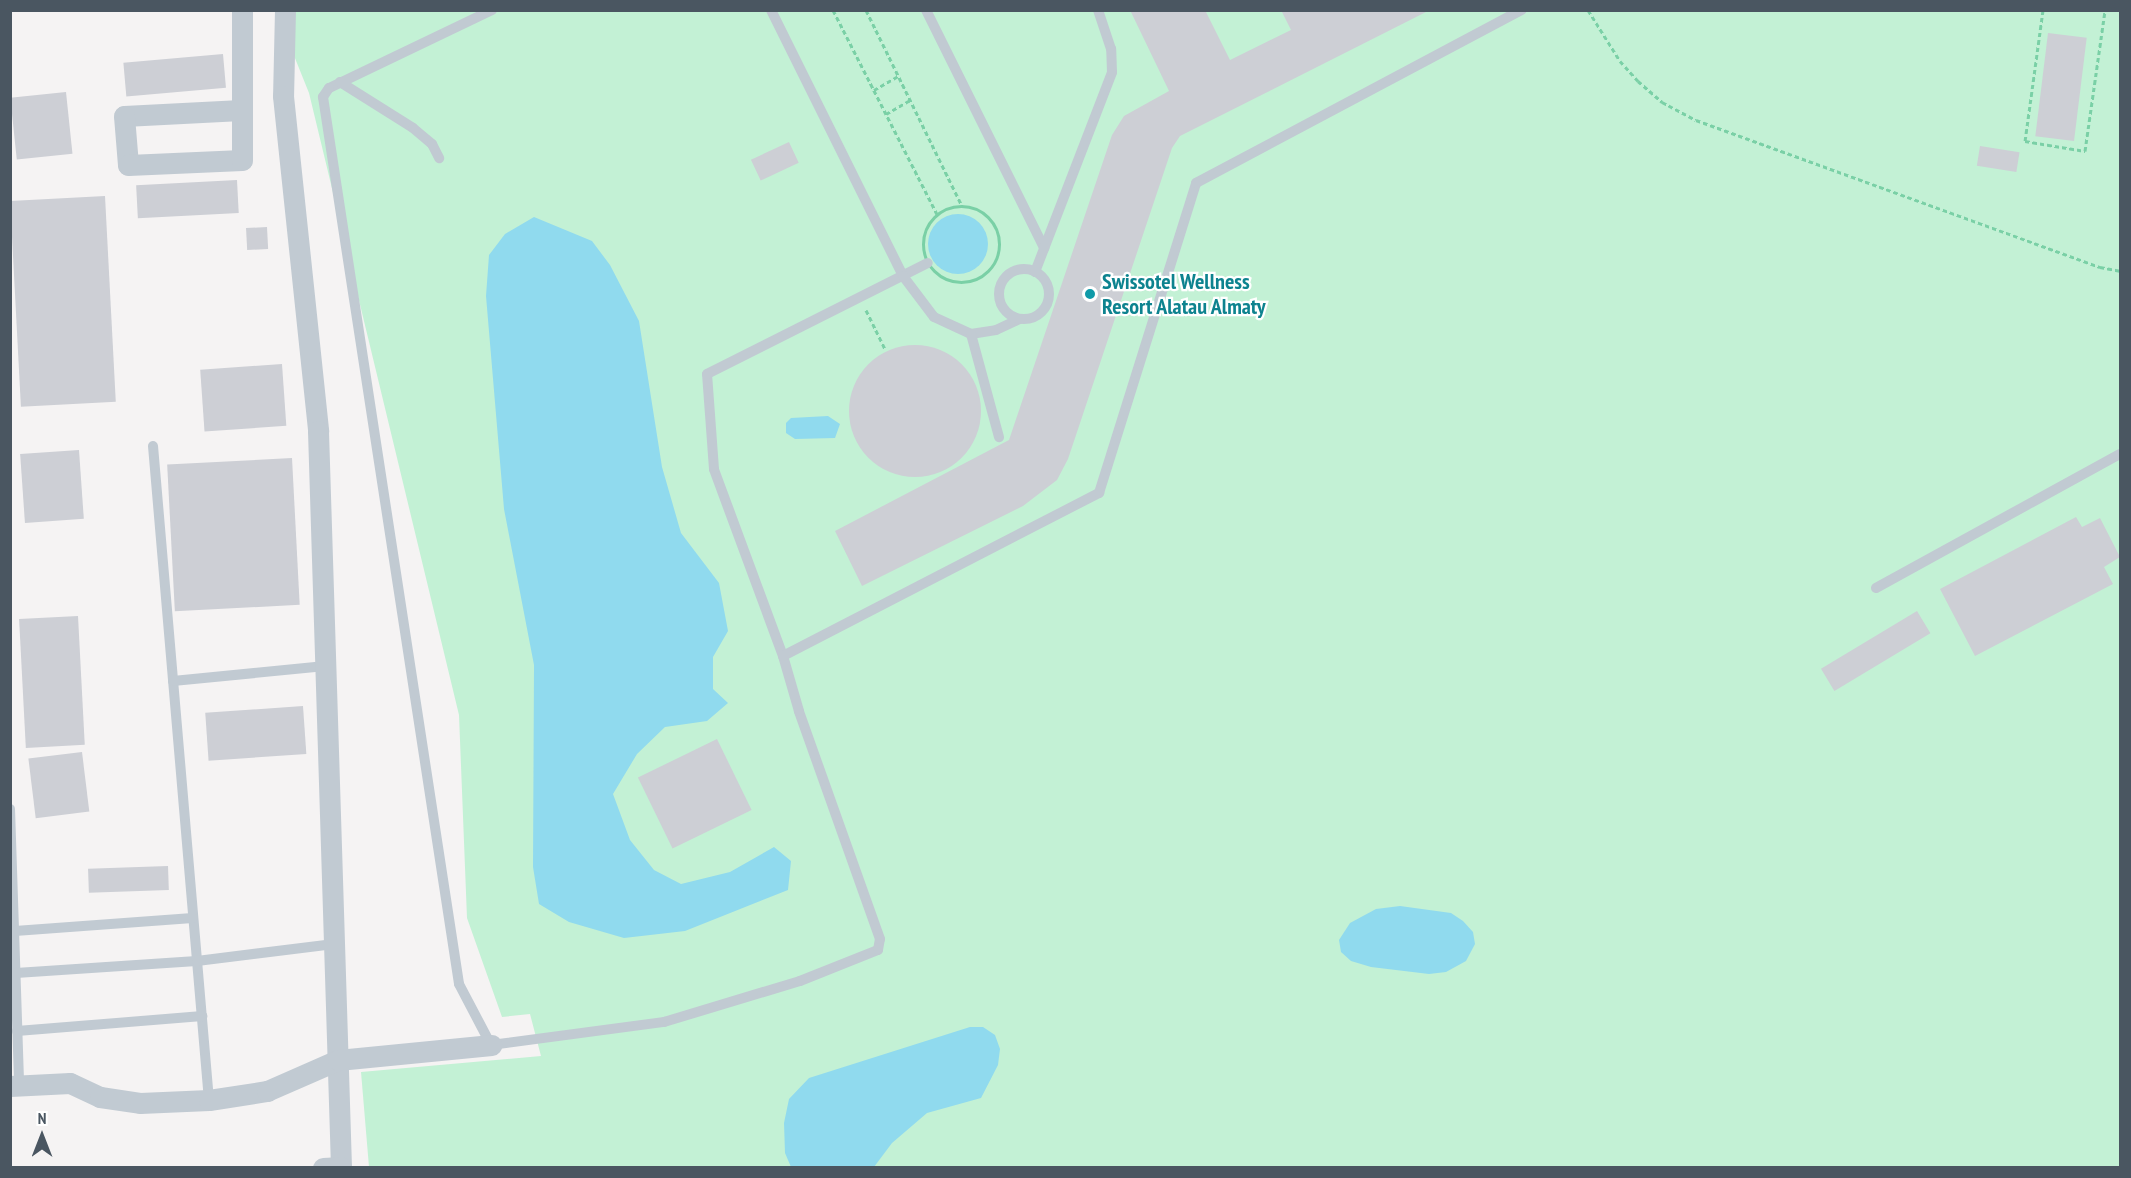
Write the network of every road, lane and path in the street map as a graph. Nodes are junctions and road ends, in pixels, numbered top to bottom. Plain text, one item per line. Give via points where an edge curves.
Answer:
1 (242, 10) edge
2 (285, 10) edge
3 (492, 10) edge
4 (771, 10) edge
5 (833, 10) edge
6 (866, 10) edge
7 (926, 10) edge
8 (1098, 10) edge
9 (1522, 10) edge
10 (1588, 10) edge
11 (2043, 10) edge
12 (2105, 10) edge
13 (898, 76) junction
14 (340, 82) junction
15 (874, 90) junction
16 (910, 100) junction
17 (241, 110) junction
18 (886, 114) junction
19 (439, 158) dead end
20 (962, 206) junction
21 (937, 214) junction
22 (1044, 249) junction
23 (928, 263) junction
24 (2121, 270) edge
25 (1035, 272) junction
26 (903, 276) junction
27 (860, 298) junction
28 (1020, 319) junction
29 (971, 334) junction
30 (885, 349) dead end
31 (999, 437) dead end
32 (153, 446) dead end
33 (2121, 454) edge
34 (1876, 588) dead end
35 (783, 656) junction
36 (325, 666) junction
37 (173, 681) junction
38 (10, 809) edge
39 (193, 918) junction
40 (15, 931) junction
41 (334, 944) junction
42 (197, 961) junction
43 (16, 974) junction
44 (202, 1016) junction
45 (17, 1030) junction
46 (491, 1045) junction
47 (338, 1060) junction
48 (15, 1085) edge
49 (209, 1100) junction
50 (323, 1167) edge

1 - 17 street
2 - 36 street via 283,96 318,431
3 - 14 lane
4 - 26 lane
5 - 15 path
6 - 13 path
7 - 22 lane
8 - 22 lane via 1111,49 1112,72
9 - 35 lane via 1196,183 1099,493
10 - 24 path via 1613,52 1638,81 1662,102 1696,120 2100,267
11 - 12 path via 2025,141 2085,151
13 - 15 path
13 - 16 path
14 - 19 lane via 413,128 432,144
14 - 46 lane via 323,97 459,984
15 - 18 path
16 - 18 path
16 - 20 path
17 - 17 street via 124,116 128,165 242,160
18 - 21 path
20 - 21 path
20 - 23 path via 984,213 997,229 999,249 992,267 976,280 957,282 938,275
21 - 23 path via 923,240
22 - 25 lane
23 - 26 lane
25 - 28 lane via 1048,290 1046,306 1035,316
25 - 28 lane via 1013,272 999,290 1001,305
26 - 27 lane
26 - 29 lane via 934,317
27 - 30 path
27 - 35 lane via 707,374 714,469
28 - 29 lane via 996,330
29 - 31 lane
32 - 37 lane
33 - 34 lane
35 - 46 lane via 880,939 878,950 779,988 664,1022
36 - 37 lane
36 - 41 street
37 - 39 lane
38 - 40 lane
39 - 40 lane
39 - 42 lane
40 - 43 lane
41 - 42 lane
41 - 47 street
42 - 43 lane
42 - 44 lane
43 - 45 lane
44 - 45 lane
44 - 49 lane
45 - 48 lane
46 - 47 street
47 - 49 street via 267,1091
47 - 50 street via 341,1167
48 - 49 street via 69,1083 100,1097 128,1102

